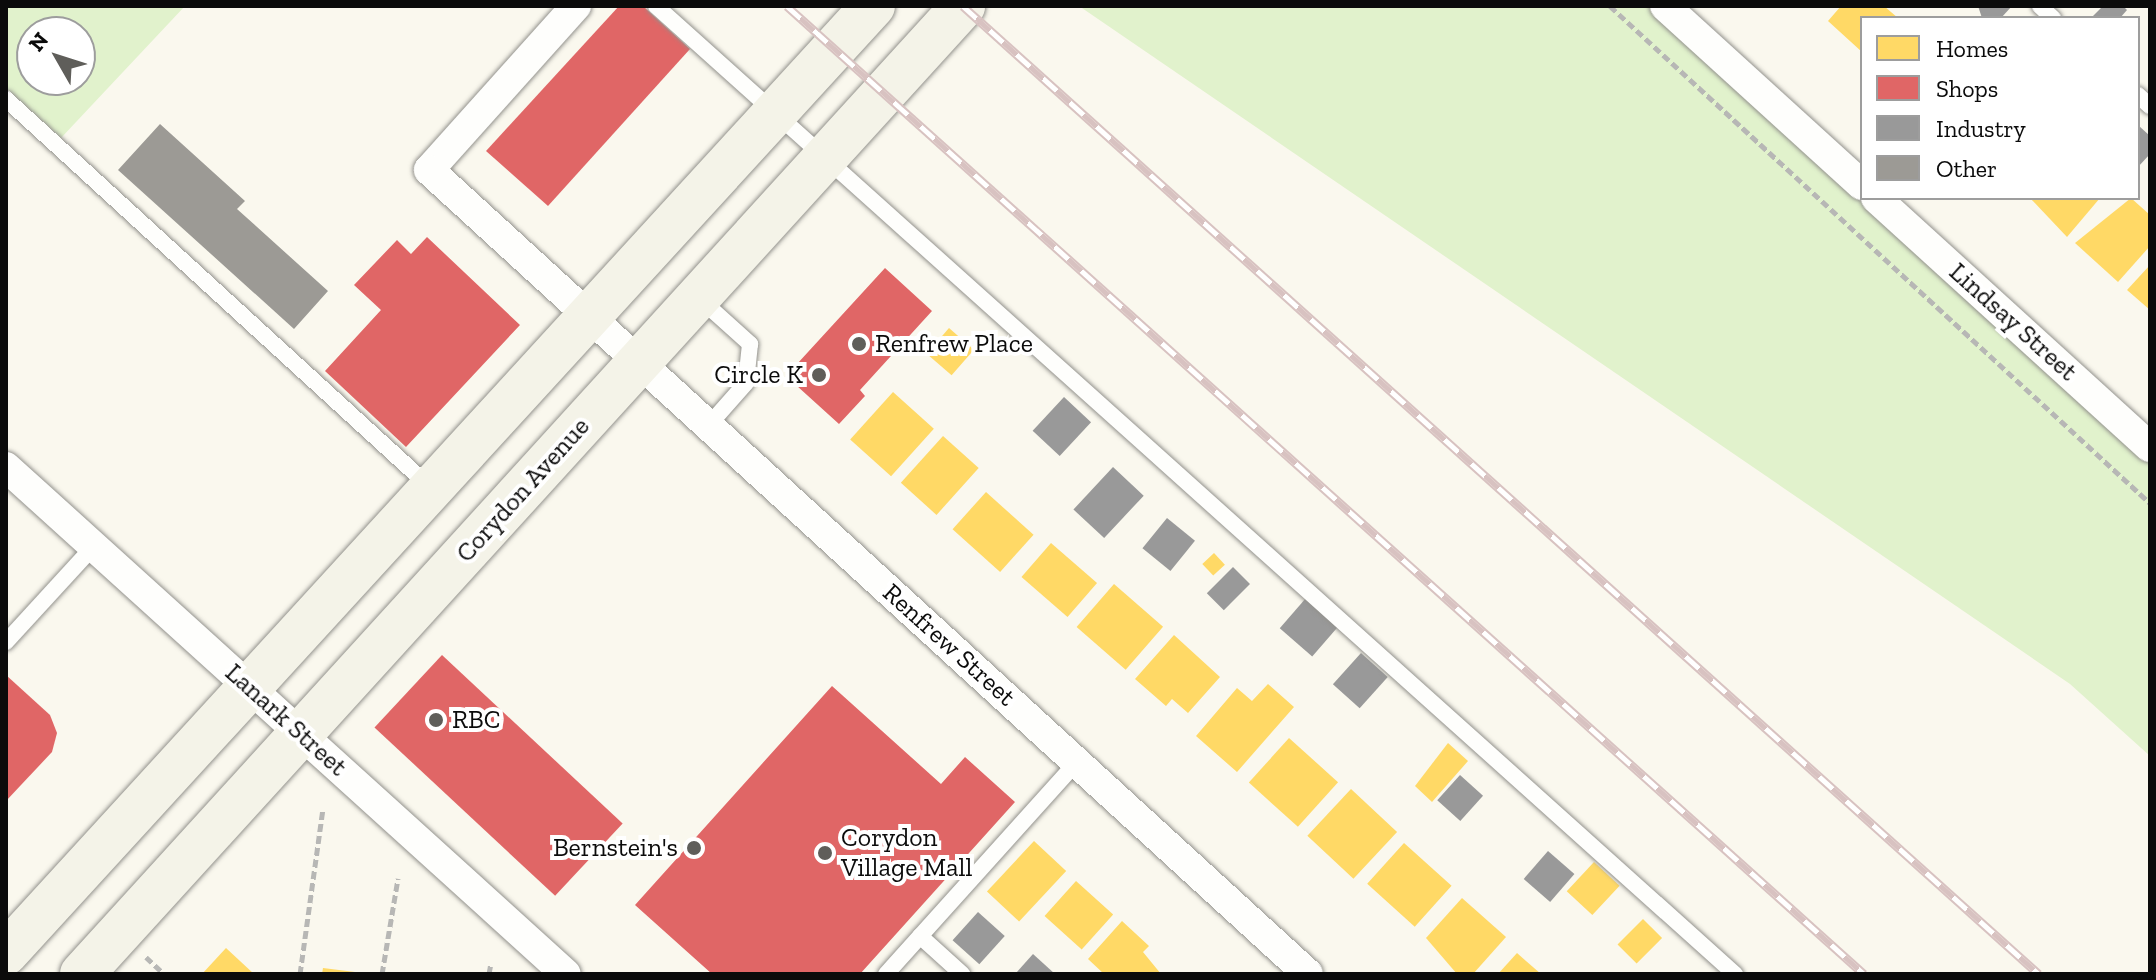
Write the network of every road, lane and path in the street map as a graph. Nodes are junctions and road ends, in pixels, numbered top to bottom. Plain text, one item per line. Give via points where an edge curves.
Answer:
1 (576, 6) edge
2 (656, 6) edge
3 (873, 6) edge
4 (963, 6) edge
5 (1610, 6) edge
6 (1665, 6) edge
7 (6, 99) edge
8 (775, 111) junction
9 (826, 157) junction
10 (1860, 183) edge
11 (1878, 200) edge
12 (698, 297) junction
13 (590, 316) junction
14 (638, 363) junction
15 (708, 426) junction
16 (2150, 447) edge
17 (6, 467) edge
18 (432, 488) junction
19 (2150, 503) edge
20 (94, 546) junction
21 (6, 642) edge
22 (249, 687) junction
23 (303, 735) junction
24 (1078, 761) junction
25 (323, 809) dead end
26 (398, 878) dead end
27 (920, 936) junction
28 (6, 953) edge
29 (145, 956) dead end
30 (491, 963) dead end
31 (82, 974) edge
32 (164, 974) edge
33 (300, 974) edge
34 (382, 974) edge
35 (489, 974) edge
36 (566, 974) edge
37 (886, 974) edge
38 (962, 974) edge
39 (1308, 974) edge
40 (1735, 974) edge

1 - 13 street, Renfrew Street via 429,170
2 - 8 lane
3 - 8 main road
4 - 9 main road, Corydon Avenue
5 - 19 path
6 - 10 street
7 - 18 lane
8 - 9 lane
8 - 13 main road
9 - 12 main road, Corydon Avenue
9 - 40 lane
11 - 16 street, Lindsay Street
12 - 14 main road, Corydon Avenue
12 - 15 lane via 750,344 746,383
13 - 14 street, Renfrew Street
13 - 18 main road
14 - 15 street, Renfrew Street
14 - 23 main road, Corydon Avenue
15 - 24 street, Renfrew Street
17 - 20 street, Lanark Street
18 - 22 main road
20 - 21 lane
20 - 22 street, Lanark Street
22 - 23 street, Lanark Street
22 - 28 main road
23 - 31 main road, Corydon Avenue
23 - 36 street, Lanark Street
24 - 27 lane
24 - 39 street, Renfrew Street
25 - 33 path
26 - 34 path
27 - 37 lane
27 - 38 lane
29 - 32 path
30 - 35 path

